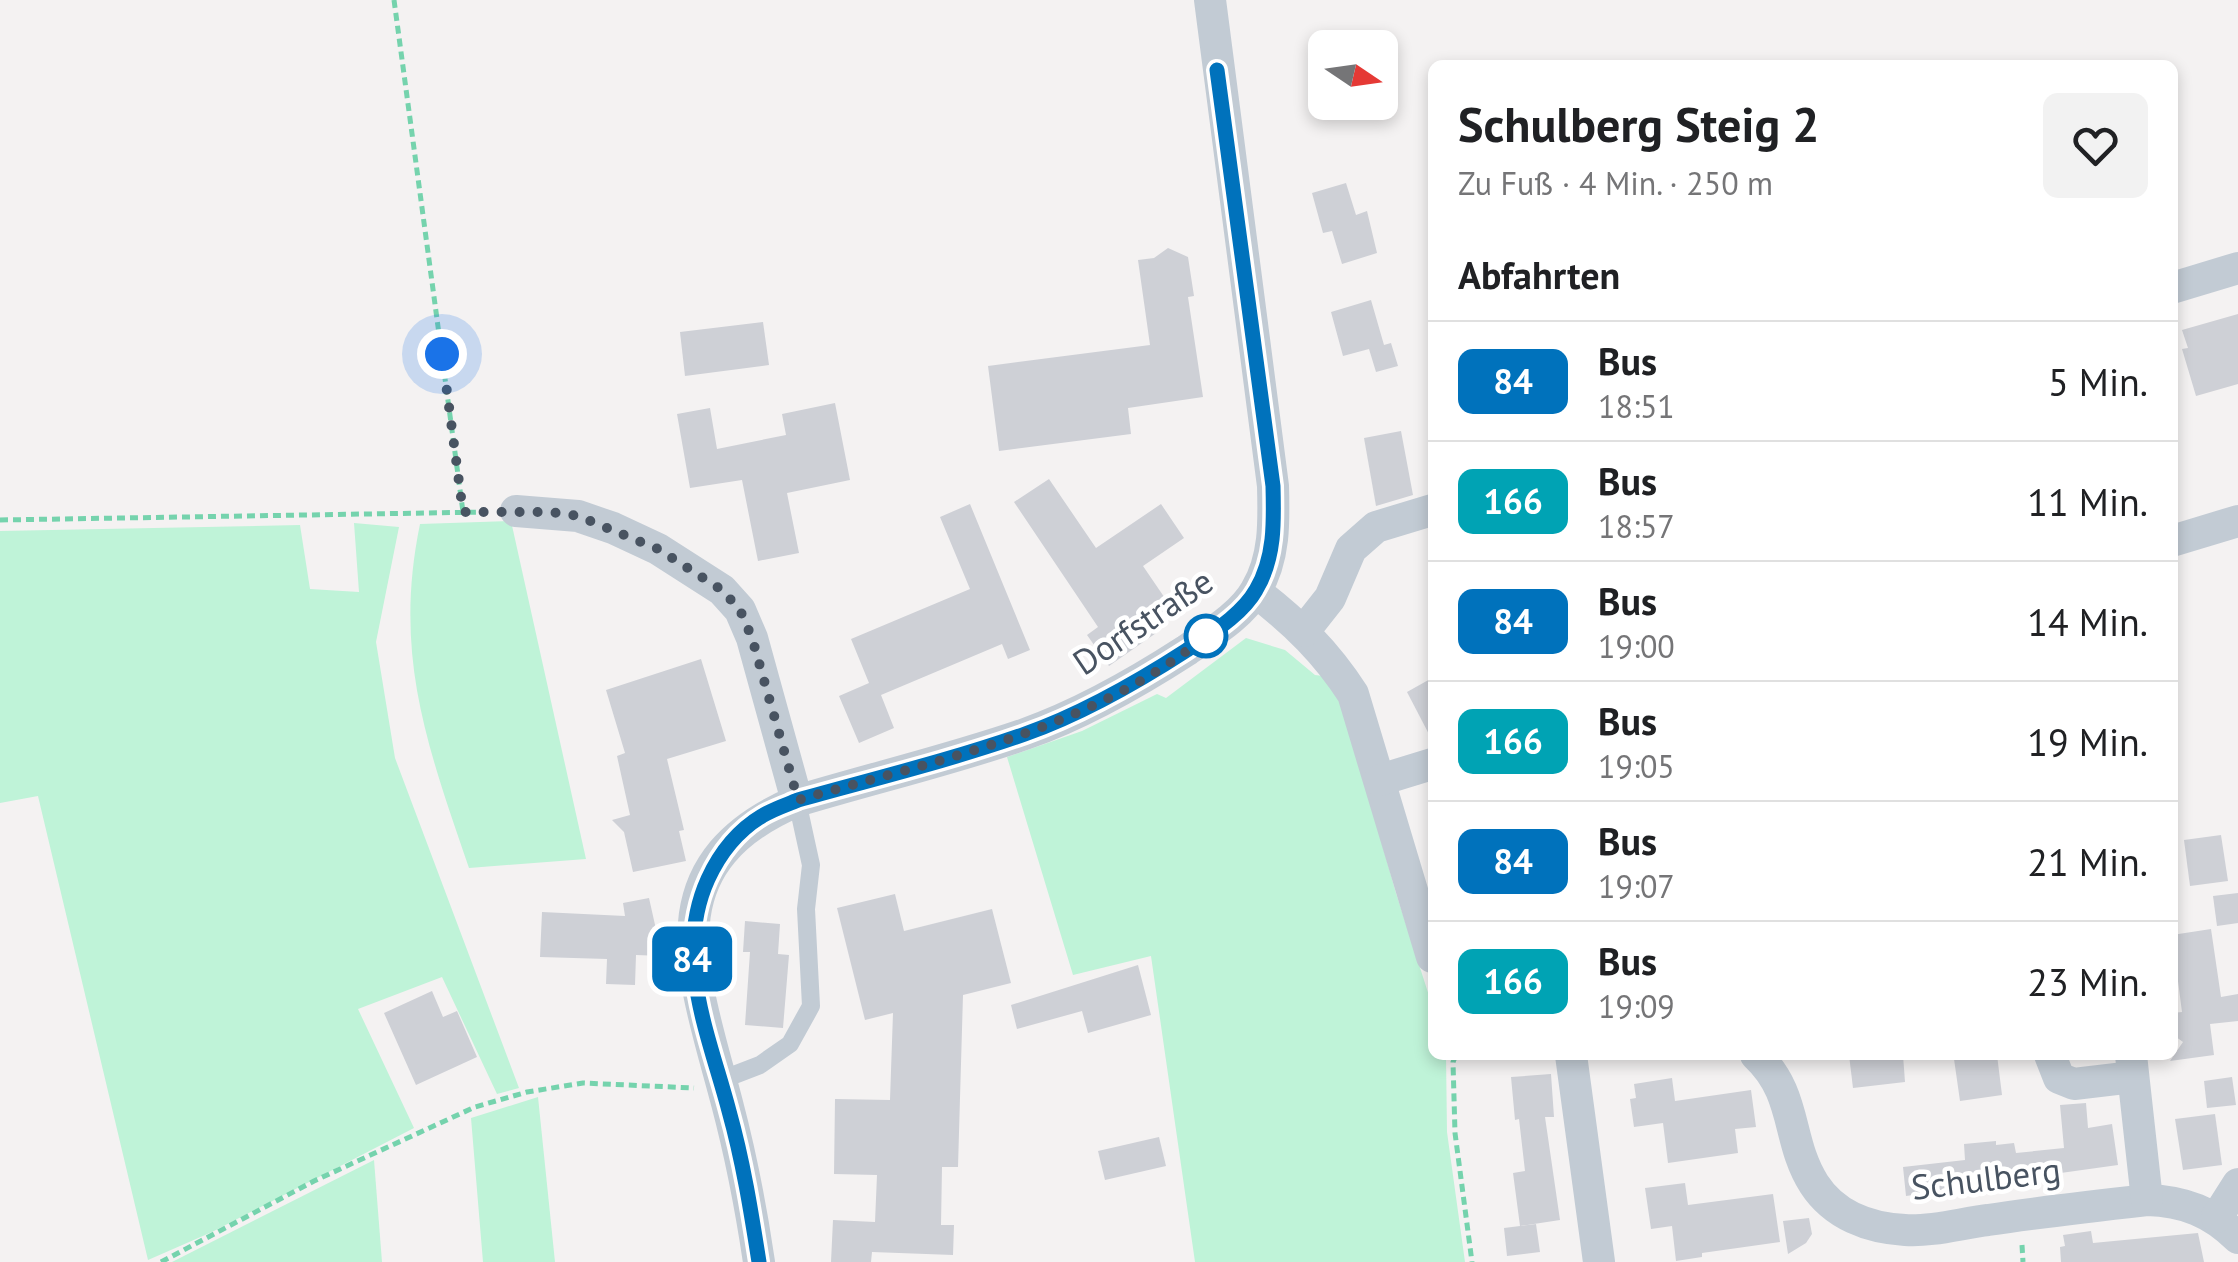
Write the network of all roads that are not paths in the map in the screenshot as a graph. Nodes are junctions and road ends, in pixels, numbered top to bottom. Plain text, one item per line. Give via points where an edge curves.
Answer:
1 (1210, 0) edge
2 (2238, 268) edge
3 (2178, 286) edge
4 (516, 511) road end
5 (1428, 511) edge
6 (2238, 521) edge
7 (2178, 539) edge
8 (1256, 592) junction
9 (1304, 631) junction
10 (1428, 765) edge
11 (1380, 780) junction
12 (798, 800) junction
13 (1428, 943) edge
14 (1571, 1060) edge
15 (1761, 1060) edge
16 (2052, 1060) edge
17 (2132, 1066) edge
18 (721, 1080) junction
19 (2238, 1184) edge
20 (2147, 1200) junction
21 (2228, 1228) edge
22 (759, 1262) edge
23 (1599, 1262) edge

1 - 8 street, Dorfstraße via 1273,486 1274,532
2 - 3 street
4 - 12 street via 578,516 614,528 722,590 752,638
5 - 9 street via 1376,528 1350,549 1330,598
6 - 7 street
8 - 9 street
8 - 12 street, Dorfstraße via 1198,642 1089,707 1025,734
9 - 11 street via 1353,694
10 - 11 street
11 - 13 street
12 - 18 lane via 811,865 811,1006 790,1044
12 - 18 street, Dorfstraße via 738,835 702,892 692,957
14 - 23 street
15 - 20 street, Schulberg via 1784,1092 1806,1171 1820,1193 1856,1219 1909,1231
16 - 17 street via 2059,1078 2074,1084
17 - 20 street
18 - 22 street, Dorfstraße via 746,1174
19 - 21 street, Schulberg
20 - 21 street, Schulberg via 2169,1200

